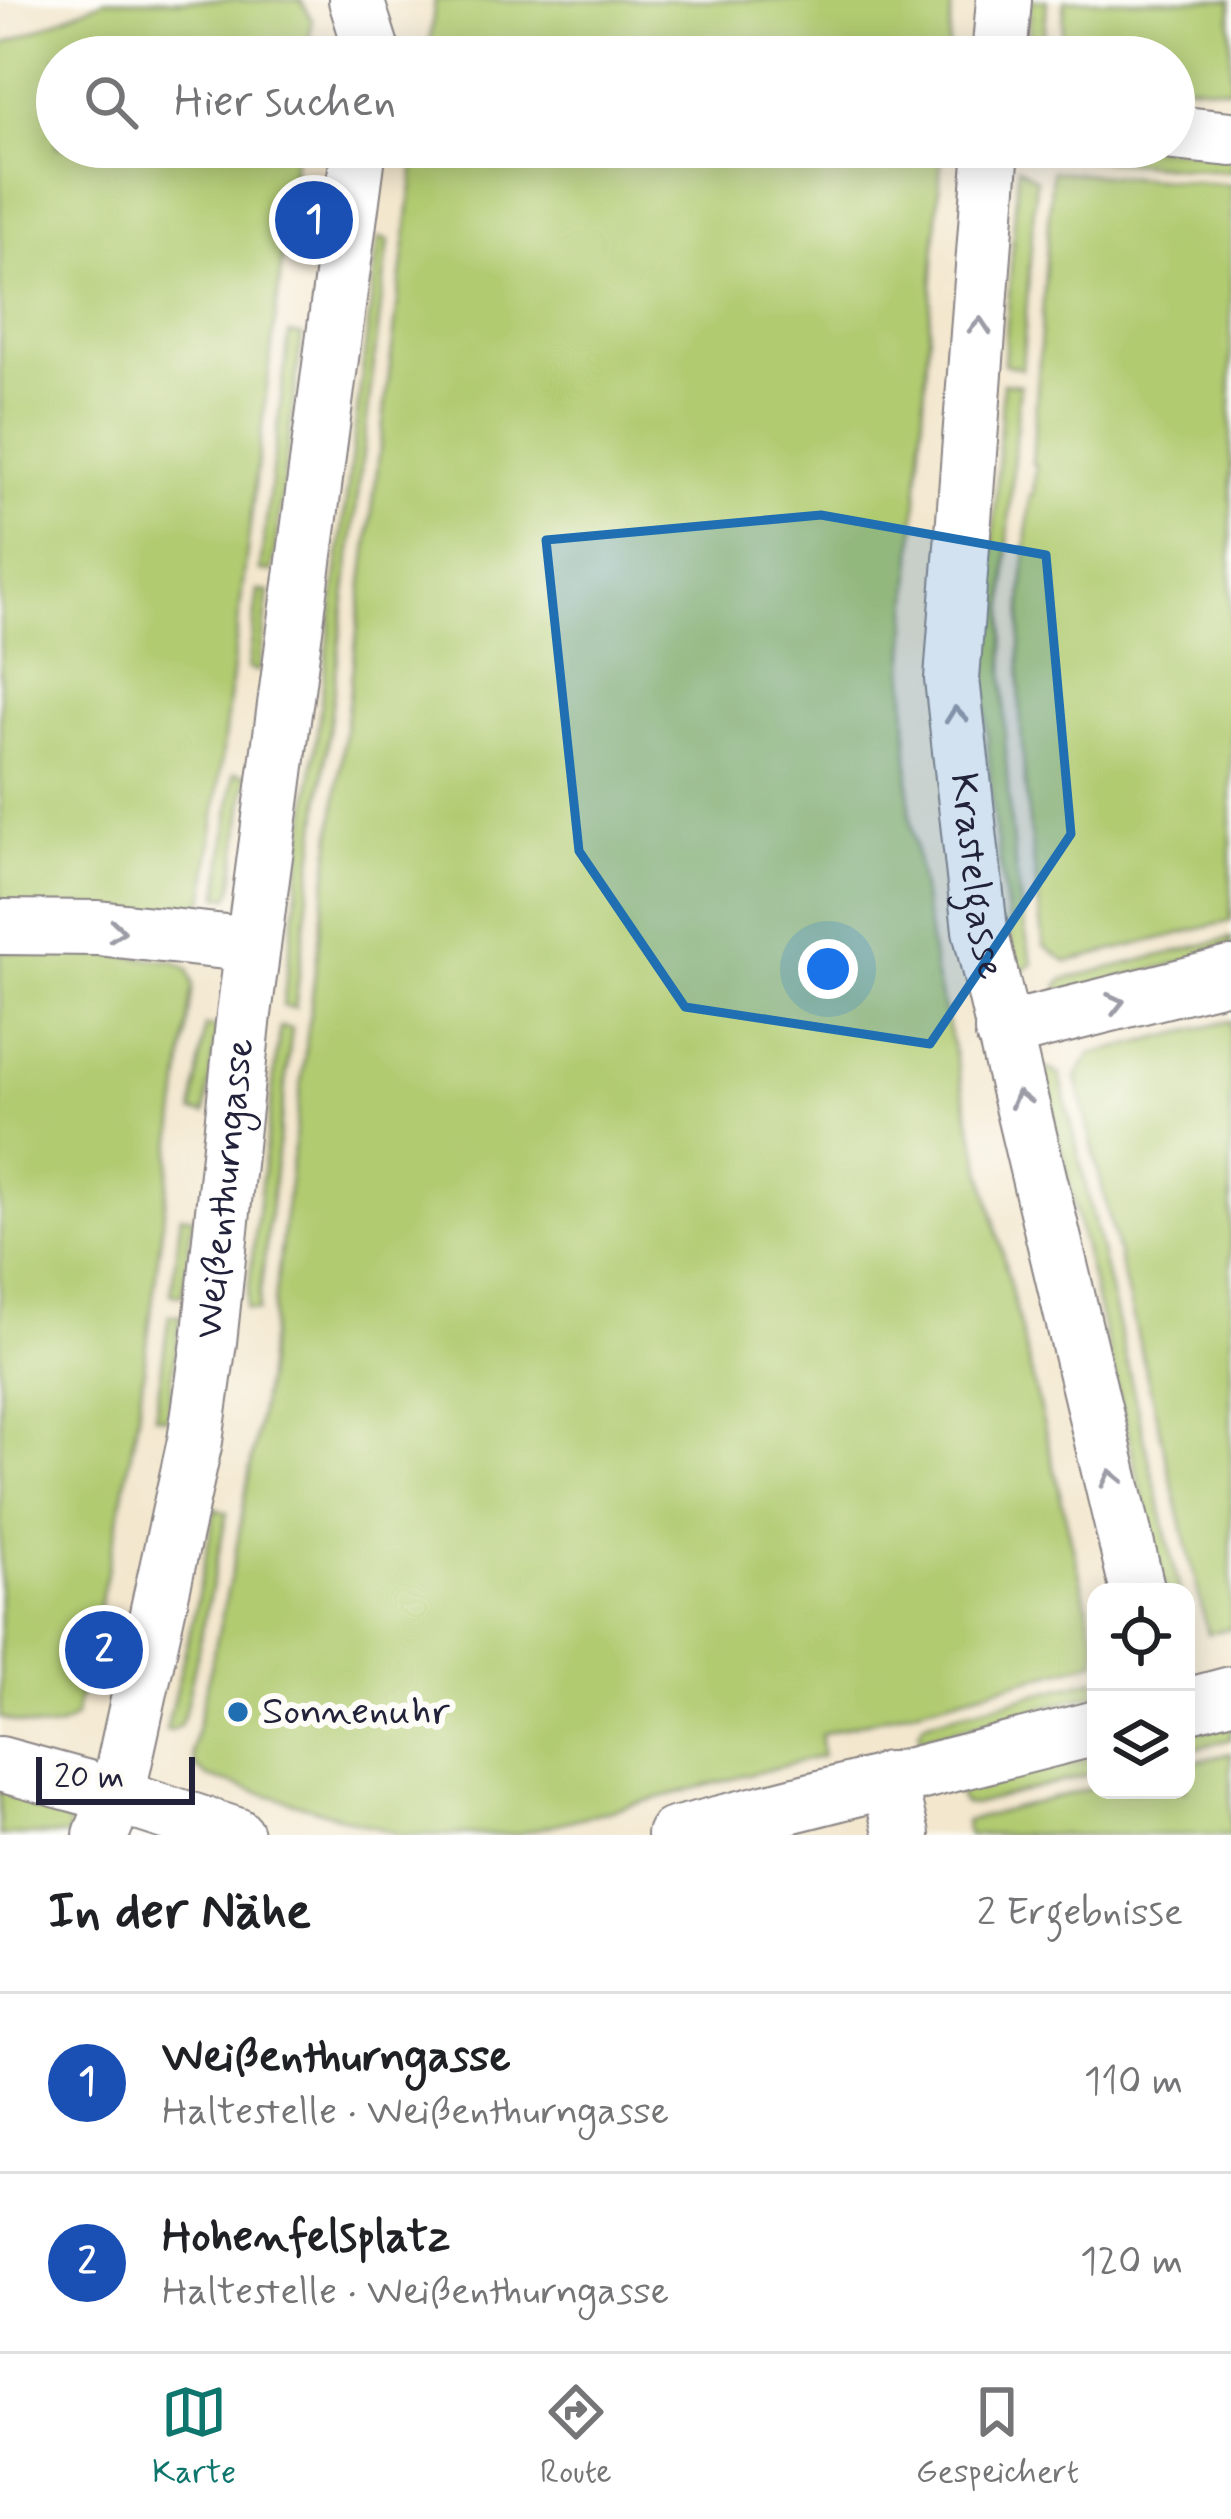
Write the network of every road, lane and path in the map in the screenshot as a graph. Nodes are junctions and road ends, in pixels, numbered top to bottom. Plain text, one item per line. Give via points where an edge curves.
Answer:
1 (356, 0) edge
2 (386, 0) edge
3 (1004, 0) edge
4 (368, 36) edge
5 (379, 36) edge
6 (1001, 36) edge
7 (1195, 135) edge
8 (1231, 139) edge
9 (356, 168) edge
10 (990, 168) edge
11 (0, 927) edge
12 (254, 945) junction
13 (1231, 974) edge
14 (1002, 1031) junction
15 (1136, 1583) edge
16 (1231, 1694) edge
17 (1195, 1704) edge
18 (1087, 1730) edge
19 (0, 1764) edge
20 (888, 1779) junction
21 (109, 1816) edge
22 (236, 1835) edge
23 (674, 1835) edge
24 (902, 1835) edge

1 - 4 street
2 - 5 street
3 - 6 street
7 - 8 street
9 - 12 street, Weißenthurngasse
14 -> 10 street, Krastelgasse via 980,930 952,679
11 -> 12 street
12 - 21 street, Weißenthurngasse via 195,1442
14 -> 13 street
15 -> 14 street, Krastelgasse
16 - 17 street
18 - 20 street
19 - 21 street
20 - 23 street
20 - 24 street
21 - 22 street

